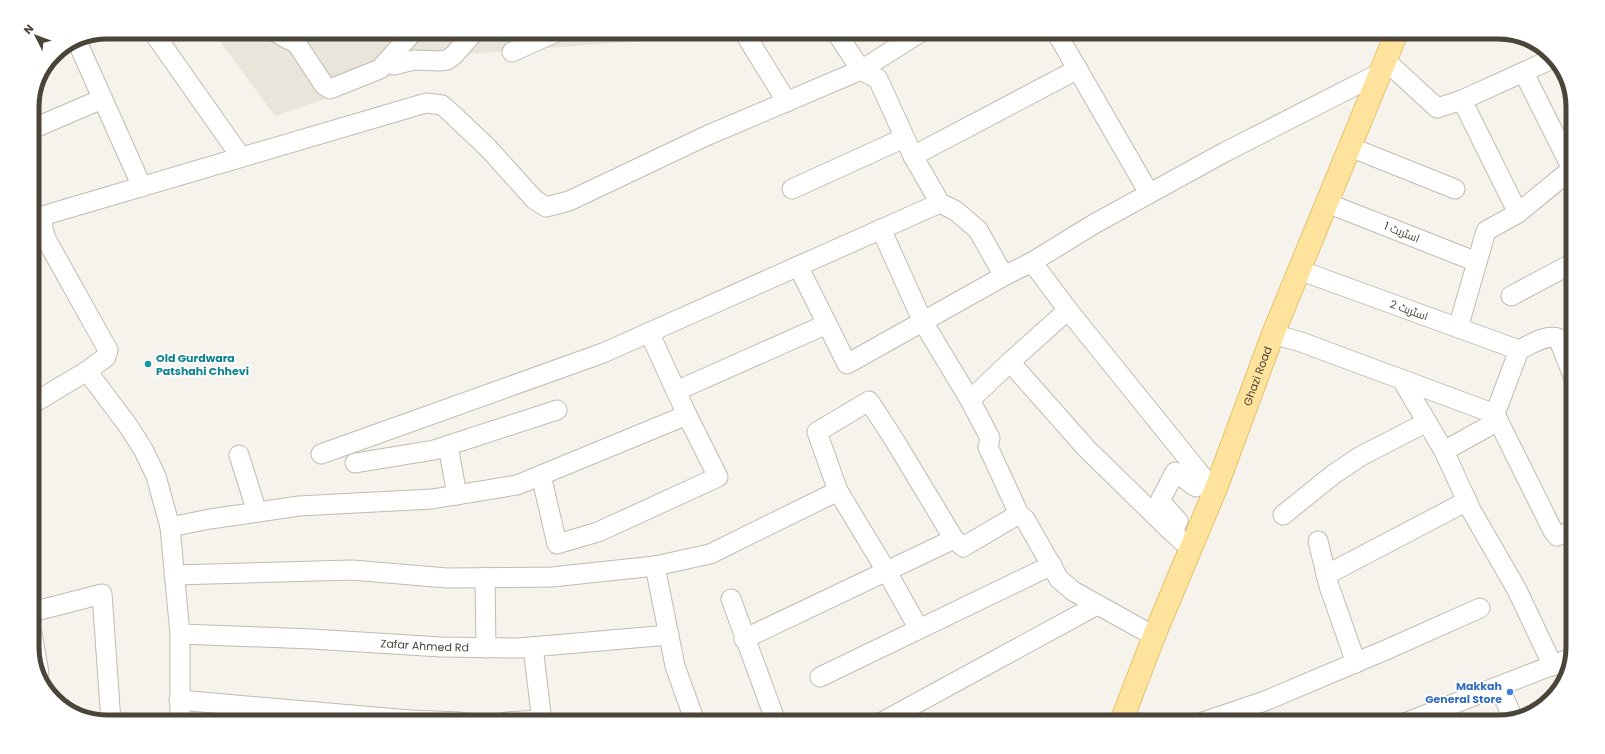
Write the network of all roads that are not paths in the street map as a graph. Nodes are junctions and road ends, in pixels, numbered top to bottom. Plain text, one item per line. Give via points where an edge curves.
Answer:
1 (158, 39) edge
2 (297, 39) edge
3 (407, 39) edge
4 (468, 39) edge
5 (541, 39) edge
6 (748, 39) dead end
7 (841, 39) edge
8 (910, 39) edge
9 (1060, 39) edge
10 (1394, 39) edge
11 (78, 46) edge
12 (512, 52) dead end
13 (1547, 60) edge
14 (388, 61) junction
15 (1383, 67) junction
16 (1078, 69) junction
17 (861, 70) junction
18 (1524, 73) junction
19 (102, 99) junction
20 (1462, 100) junction
21 (787, 102) junction
22 (39, 126) edge
23 (904, 138) junction
24 (1350, 146) junction
25 (1566, 154) edge
26 (913, 156) junction
27 (241, 157) junction
28 (1566, 174) edge
29 (142, 187) junction
30 (792, 189) dead end
31 (1455, 189) dead end
32 (1150, 193) junction
33 (940, 203) junction
34 (1327, 203) junction
35 (1518, 213) junction
36 (39, 216) edge
37 (39, 221) edge
38 (881, 229) junction
39 (1032, 262) junction
40 (1477, 262) junction
41 (798, 266) junction
42 (1566, 267) edge
43 (1299, 270) junction
44 (1004, 276) junction
45 (1511, 296) dead end
46 (1068, 310) junction
47 (923, 322) junction
48 (827, 324) junction
49 (1458, 328) junction
50 (649, 332) junction
51 (1273, 334) junction
52 (1519, 350) junction
53 (1566, 358) edge
54 (1010, 362) junction
55 (87, 371) junction
56 (1402, 380) junction
57 (676, 391) junction
58 (39, 400) edge
59 (970, 400) junction
60 (557, 410) dead end
61 (687, 415) junction
62 (1497, 417) junction
63 (1427, 422) junction
64 (448, 446) junction
65 (1444, 451) junction
66 (321, 454) dead end
67 (239, 455) dead end
68 (355, 463) dead end
69 (541, 476) junction
70 (1209, 482) junction
71 (838, 491) junction
72 (457, 495) junction
73 (1467, 501) junction
74 (257, 512) junction
75 (1019, 514) junction
76 (1283, 515) dead end
77 (170, 527) junction
78 (1172, 532) junction
79 (1566, 533) edge
80 (954, 539) junction
81 (1318, 541) dead end
82 (1191, 546) junction
83 (1052, 564) junction
84 (655, 566) junction
85 (887, 572) junction
86 (174, 575) junction
87 (1326, 575) junction
88 (485, 577) junction
89 (731, 599) dead end
90 (1096, 605) junction
91 (1480, 608) dead end
92 (39, 610) edge
93 (919, 629) junction
94 (180, 634) junction
95 (669, 635) junction
96 (1154, 636) junction
97 (744, 639) junction
98 (533, 647) junction
99 (486, 648) junction
100 (1565, 661) edge
101 (1356, 663) junction
102 (1553, 666) junction
103 (820, 677) dead end
104 (1499, 687) junction
105 (179, 700) junction
106 (1511, 714) edge
107 (111, 715) edge
108 (180, 715) edge
109 (352, 715) edge
110 (541, 715) edge
111 (692, 715) edge
112 (773, 715) edge
113 (895, 715) edge
114 (1124, 715) edge
115 (1224, 715) edge
116 (1444, 715) edge

1 - 27 street
2 - 14 street via 324,85 330,89 376,72
3 - 14 street
4 - 14 street via 448,60 414,60 394,65
5 - 12 street
6 - 21 street
7 - 17 street
8 - 17 street
9 - 16 street
10 - 15 main road, Ghazi Road
11 - 19 street
13 - 18 street
15 - 20 street via 1437,108
15 - 24 main road, Ghazi Road
15 - 32 street
16 - 26 street
16 - 32 street
17 - 21 street
17 - 23 street via 878,79
18 - 20 street
18 - 25 street
19 - 22 street
19 - 29 street
20 - 35 street
21 - 27 street via 706,136 569,200 546,207 535,200 488,148 442,105 426,103
23 - 26 street
23 - 30 street
24 - 31 street
24 - 34 main road, Ghazi Road
26 - 33 street
27 - 29 street
28 - 35 street
29 - 36 street
32 - 39 street
33 - 38 street
33 - 44 street via 956,211 978,230
34 - 40 street, اسٹریٹ 1
34 - 43 main road, Ghazi Road
35 - 40 street via 1486,231
37 - 55 street via 46,239 108,350 106,357
38 - 41 street
38 - 47 street
39 - 44 street
39 - 46 street
40 - 49 street
41 - 48 street
41 - 50 street
42 - 45 street
43 - 49 street, اسٹریٹ 2
43 - 51 main road, Ghazi Road
44 - 47 street
46 - 54 street
46 - 70 street
47 - 48 street via 847,364
47 - 59 street
48 - 57 street
49 - 52 street, اسٹریٹ 2
50 - 57 street
50 - 66 street via 603,353
51 - 56 street
51 - 70 main road, Ghazi Road
52 - 53 street via 1552,336 1558,338
52 - 62 street
54 - 59 street
54 - 78 street via 1086,448
55 - 58 street
55 - 77 street via 129,426 144,451 156,476
56 - 62 street
56 - 63 street
57 - 61 street
59 - 75 street via 990,438 988,447
60 - 64 street
61 - 69 street
61 - 69 street via 718,477 598,532 558,544
62 - 65 street
62 - 79 street via 1553,531 1557,536
63 - 65 street
63 - 76 street via 1361,456
64 - 68 street
64 - 72 street
65 - 73 street
67 - 74 street
69 - 72 street via 517,485
70 - 78 street via 1196,487 1175,472 1160,501 1178,521
70 - 82 main road, Ghazi Road
71 - 80 street via 816,432 868,401
71 - 84 street via 710,554
71 - 85 street
72 - 74 street via 432,499 299,506
73 - 87 street
73 - 102 street via 1517,590
74 - 77 street
75 - 80 street via 963,547
75 - 83 street via 1025,519
77 - 86 street
78 - 82 street
80 - 85 street
81 - 87 street
82 - 96 main road, Ghazi Road
83 - 90 street via 1059,579
83 - 93 street
84 - 88 street via 552,577
84 - 95 street
85 - 93 street
85 - 97 street
86 - 88 street via 352,570 447,578
86 - 94 street
87 - 101 street
88 - 99 street
89 - 97 street
90 - 96 street
90 - 113 street
91 - 101 street
92 - 107 street via 102,594
93 - 103 street
94 - 99 street, Zafar Ahmed Rd via 312,638
94 - 105 street
95 - 98 street, Zafar Ahmed Rd
95 - 111 street via 675,666
96 - 114 main road, Ghazi Road
97 - 112 street
98 - 99 street, Zafar Ahmed Rd
98 - 110 street
100 - 102 street
101 - 115 street via 1266,701
102 - 104 street
104 - 106 street
104 - 116 street
105 - 108 street
105 - 109 street

